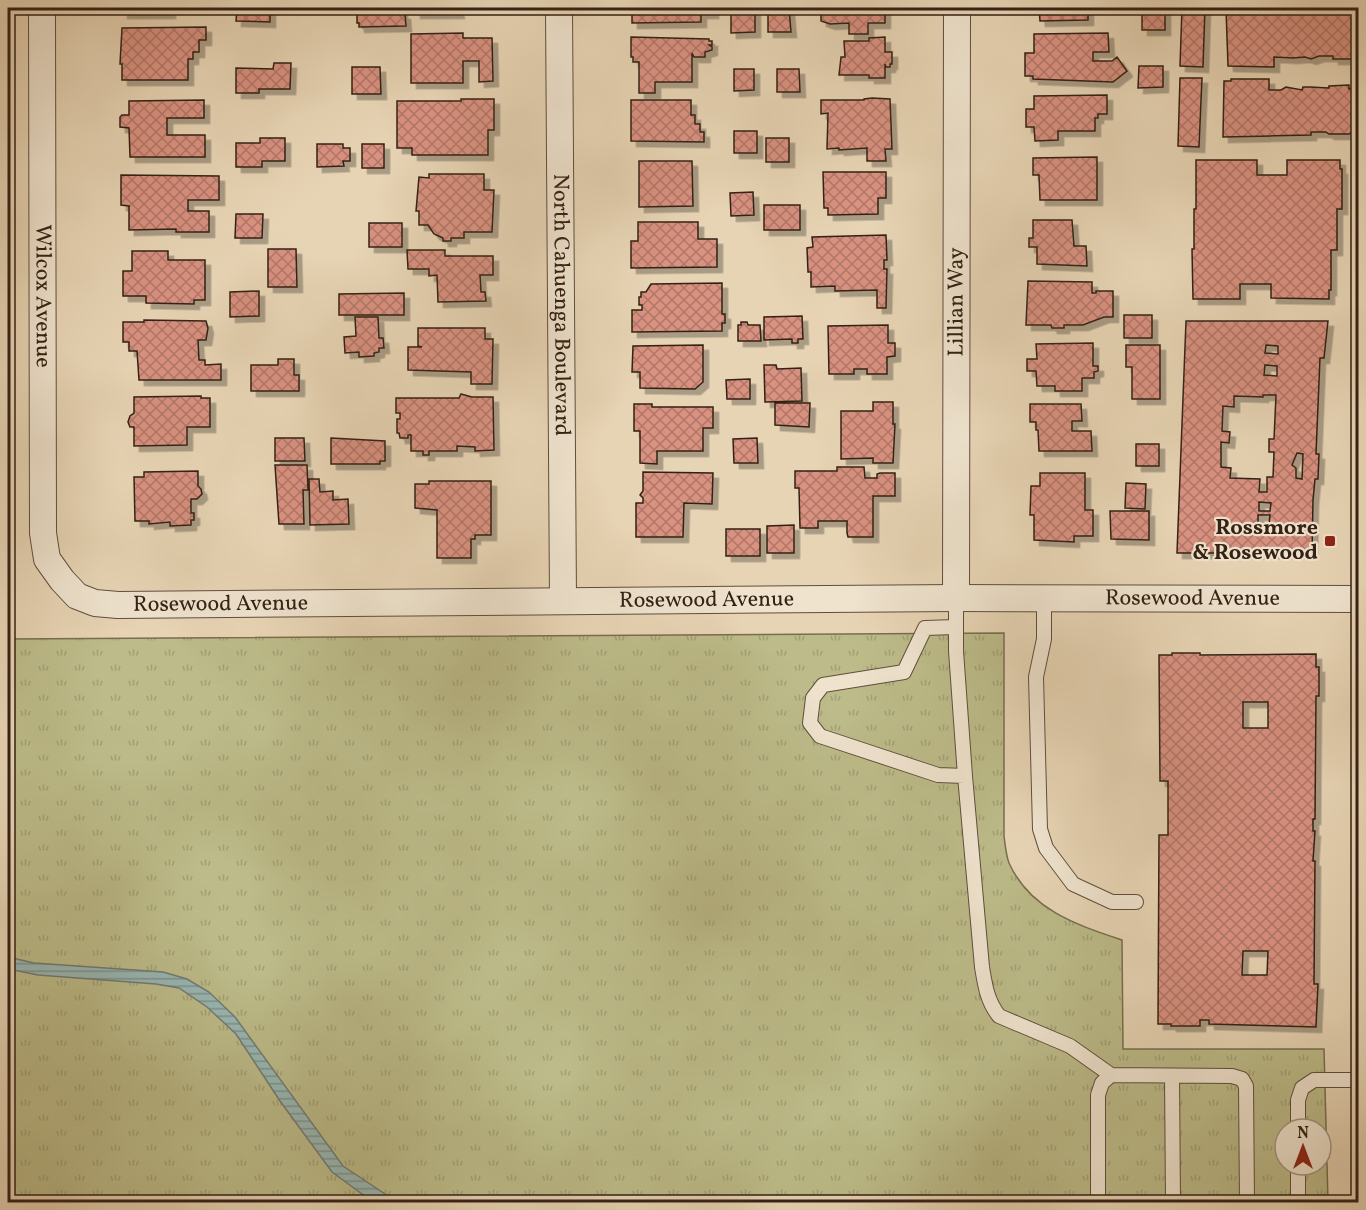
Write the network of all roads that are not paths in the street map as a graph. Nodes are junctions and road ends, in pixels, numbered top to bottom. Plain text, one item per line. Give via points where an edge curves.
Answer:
1 (42, 8) edge
2 (559, 8) edge
3 (957, 8) edge
4 (62, 580) joint
5 (956, 598) junction
6 (1359, 598) edge
7 (1044, 600) junction
8 (563, 601) junction
9 (955, 627) junction
10 (965, 776) junction
11 (1136, 902) dead end
12 (1111, 1075) junction
13 (1172, 1076) junction
14 (1359, 1080) edge
15 (1298, 1117) edge
16 (1298, 1177) edge
17 (1098, 1203) edge
18 (1173, 1203) edge
19 (1247, 1203) edge
20 (1298, 1203) edge

1 - 4 street, Wilcox Avenue via 43,533 47,559
2 - 8 street, North Cahuenga Boulevard
3 - 5 street, Lillian Way
4 - 8 street, Rosewood Avenue via 77,596 118,605
5 - 7 street, Rosewood Avenue
5 - 8 street, Rosewood Avenue
5 - 9 lane
6 - 7 street, Rosewood Avenue
7 - 11 lane via 1044,639 1036,677 1040,819 1046,848 1073,884 1112,902
9 - 10 lane
9 - 10 lane via 925,628 904,672 823,685 813,698 810,723 820,736 938,775
10 - 12 lane via 982,967 991,1006 999,1016 1070,1046
12 - 13 lane
12 - 17 lane via 1102,1083 1098,1095
13 - 18 lane
13 - 19 lane via 1242,1079 1246,1086
14 - 15 lane via 1314,1080 1302,1088
16 - 20 lane

